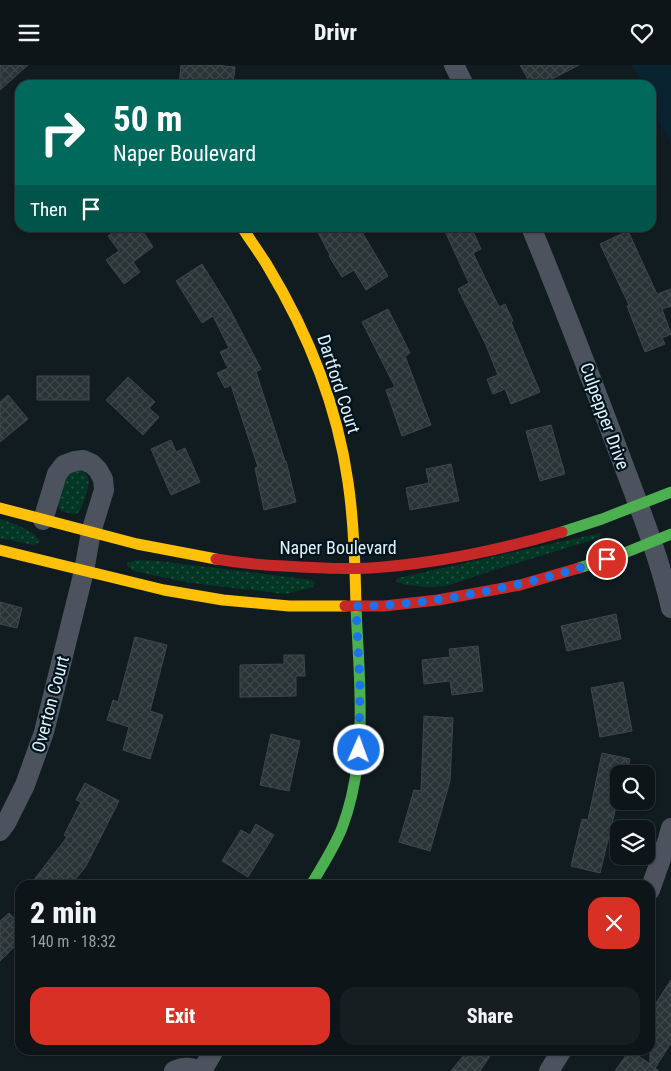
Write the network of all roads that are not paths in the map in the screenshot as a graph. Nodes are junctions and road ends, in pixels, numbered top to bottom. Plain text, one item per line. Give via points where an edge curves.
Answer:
1 (454, 65) edge
2 (462, 80) edge
3 (245, 232) edge
4 (533, 232) edge
5 (671, 492) edge
6 (638, 506) junction
7 (0, 508) edge
8 (43, 519) junction
9 (92, 532) junction
10 (671, 534) edge
11 (652, 542) junction
12 (0, 550) edge
13 (355, 568) junction
14 (84, 571) junction
15 (356, 606) junction
16 (671, 608) edge
17 (671, 828) edge
18 (0, 831) edge
19 (314, 880) edge
20 (653, 880) edge
21 (211, 1055) edge
22 (559, 1055) edge
23 (174, 1071) edge
24 (201, 1071) edge
25 (549, 1071) edge

1 - 2 street
3 - 13 main road, Dartford Court via 294,313 326,390 348,479
4 - 6 street, Culpepper Drive
5 - 6 main road, Naper Boulevard
6 - 11 street, Culpepper Drive
6 - 13 main road, Naper Boulevard via 577,528 467,556 418,564
7 - 8 main road, Naper Boulevard
8 - 9 main road, Naper Boulevard
8 - 9 street, Overton Court via 57,474 64,465 83,460 92,464 103,479 104,490
9 - 13 main road, Naper Boulevard via 222,561 288,567
9 - 14 street, Overton Court
10 - 11 main road
11 - 15 main road via 593,564 520,585 438,600
11 - 16 street, Culpepper Drive
12 - 14 main road
13 - 15 main road, Dartford Court
14 - 15 main road via 223,601 289,606
14 - 18 street, Overton Court via 35,760
15 - 19 main road, Dartford Court via 358,763 341,831
17 - 20 street
21 - 24 street
22 - 25 street
23 - 24 street via 186,1067

